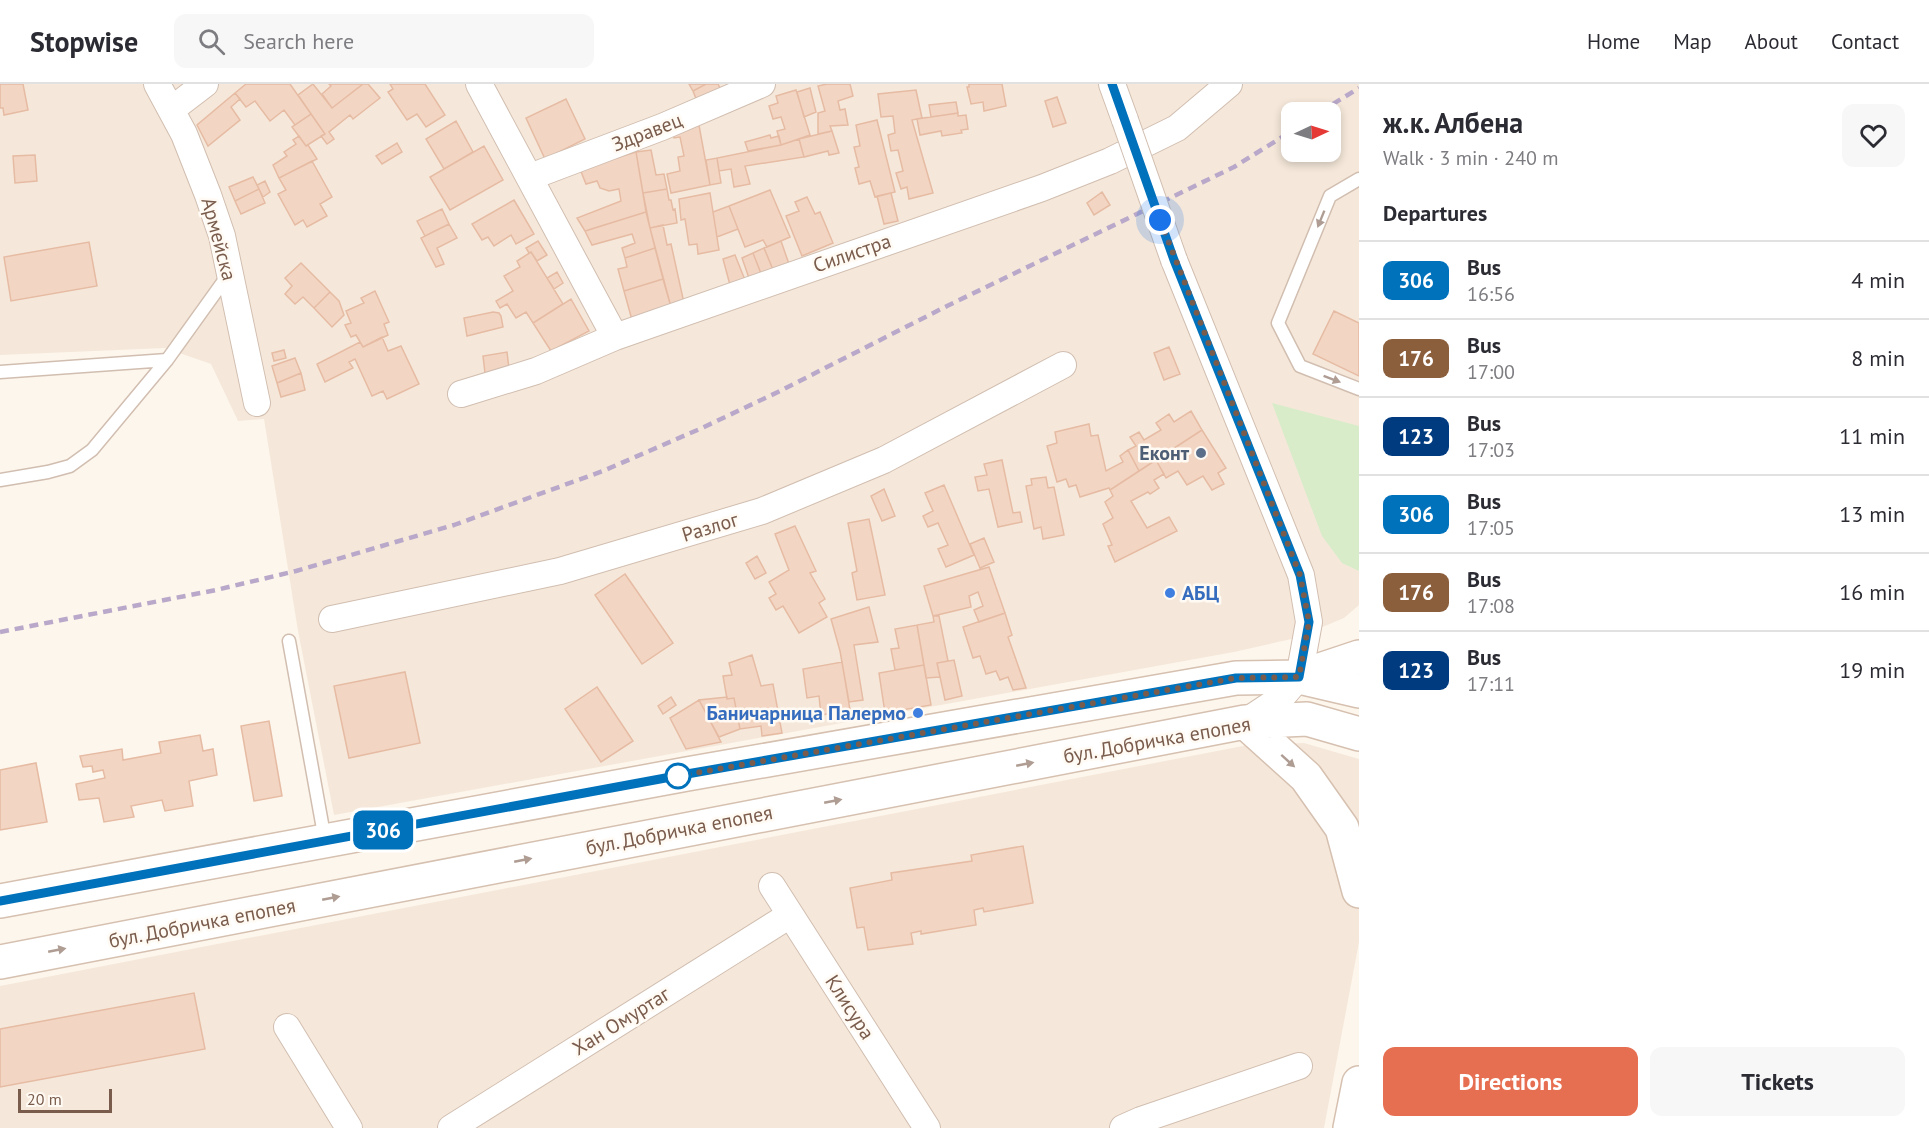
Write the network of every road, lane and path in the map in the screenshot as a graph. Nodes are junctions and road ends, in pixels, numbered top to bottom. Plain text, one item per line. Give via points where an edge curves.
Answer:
1 (157, 84) edge
2 (205, 84) edge
3 (479, 84) edge
4 (762, 84) edge
5 (1112, 84) edge
6 (1229, 84) edge
7 (171, 110) junction
8 (530, 177) junction
9 (1359, 179) edge
10 (229, 274) junction
11 (615, 337) junction
12 (167, 360) junction
13 (1063, 366) dead end
14 (0, 372) edge
15 (1359, 389) edge
16 (461, 394) dead end
17 (257, 403) dead end
18 (0, 480) edge
19 (332, 619) dead end
20 (289, 641) dead end
21 (1359, 657) edge
22 (1299, 677) junction
23 (1359, 691) edge
24 (1245, 722) junction
25 (1359, 734) edge
26 (325, 840) junction
27 (772, 886) dead end
28 (1359, 891) edge
29 (0, 901) edge
30 (790, 915) junction
31 (0, 962) edge
32 (287, 1027) dead end
33 (1299, 1066) dead end
34 (1359, 1083) edge
35 (350, 1128) edge
36 (451, 1128) edge
37 (927, 1128) edge
38 (1123, 1128) edge
39 (1350, 1128) edge

1 - 7 street, Армейска
2 - 7 street
3 - 8 street
4 - 8 street, Здравец
5 - 22 street, bridge via 1174,260 1300,575 1309,622
6 - 11 street, Силистра via 1177,128 1110,162
7 - 10 street, Армейска via 208,195
8 - 11 street
9 -> 15 lane via 1330,196 1278,323 1300,366
10 - 12 lane
10 - 17 street, Армейска
11 - 16 street, Силистра via 536,371
12 - 14 lane
12 - 18 lane via 92,450 70,466
13 - 19 street, Разлог via 884,460 762,511 560,571
20 - 26 lane
21 - 22 main road
22 - 23 main road
22 - 24 street via 1281,698
22 - 26 main road via 1236,678
24 - 25 main road, бул. Добричка епопея via 1307,720
24 -> 28 main road via 1306,777 1342,828
31 -> 24 main road, бул. Добричка епопея
26 - 29 main road
27 - 30 street, Клисура
30 - 36 street, Хан Омуртаг
30 - 37 street, Клисура
32 - 35 street
33 - 38 street
34 - 39 main road

